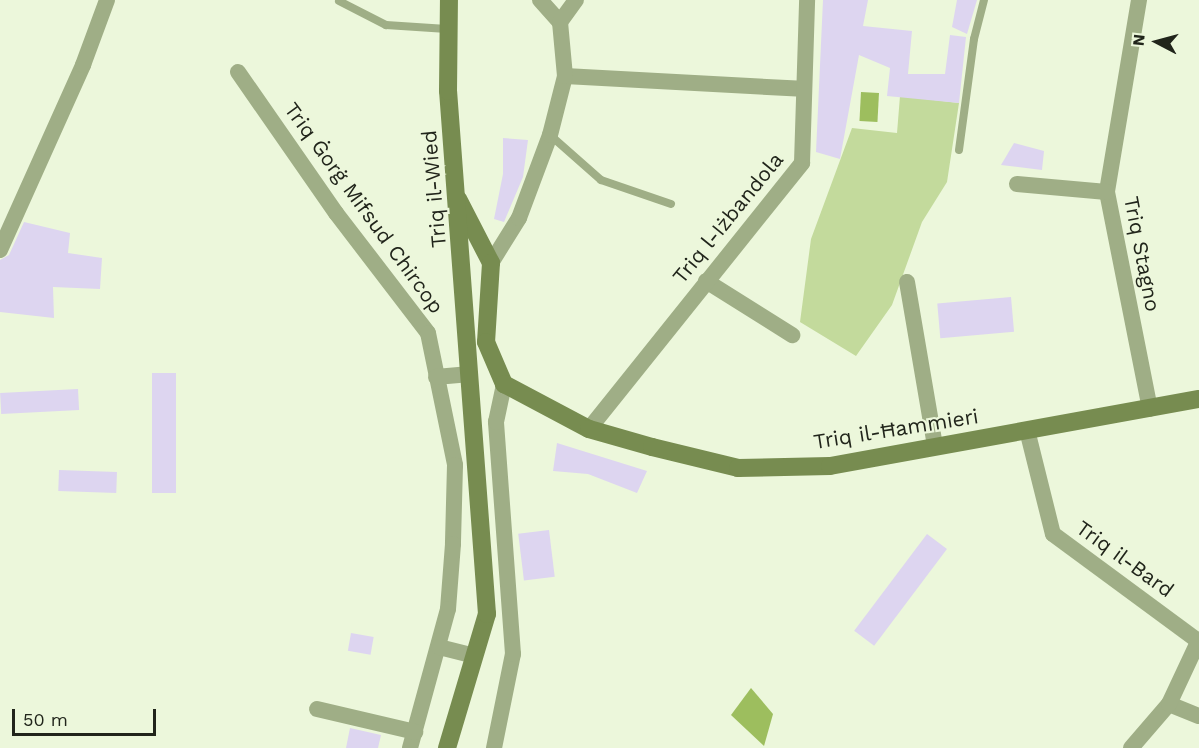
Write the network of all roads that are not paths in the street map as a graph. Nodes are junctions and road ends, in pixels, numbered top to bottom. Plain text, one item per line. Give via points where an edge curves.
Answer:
1 (107, 0) edge
2 (449, 0) edge
3 (540, 0) edge
4 (576, 0) edge
5 (807, 0) edge
6 (984, 0) edge
7 (1138, 0) edge
8 (339, 1) edge
9 (560, 22) junction
10 (447, 29) junction
11 (238, 72) dead end
12 (565, 76) junction
13 (802, 89) junction
14 (550, 135) junction
15 (959, 150) dead end
16 (1017, 184) dead end
17 (1107, 192) junction
18 (458, 199) junction
19 (671, 204) dead end
20 (0, 250) edge
21 (491, 263) junction
22 (706, 282) junction
23 (907, 282) dead end
24 (792, 335) dead end
25 (470, 374) junction
26 (436, 377) junction
27 (504, 384) junction
28 (1199, 399) edge
29 (1150, 409) junction
30 (589, 429) junction
31 (1026, 430) junction
32 (935, 446) junction
33 (1199, 641) edge
34 (438, 647) junction
35 (475, 656) junction
36 (1169, 704) junction
37 (317, 710) dead end
38 (1199, 716) edge
39 (412, 740) edge
40 (447, 748) edge
41 (494, 748) edge
42 (1131, 748) edge

1 - 20 street via 83,65
2 - 10 street, Triq il-Wied
3 - 9 street
4 - 9 street
5 - 13 street, Triq l-Iżbandola
6 - 15 lane via 974,39
7 - 17 street, Triq Stagno
8 - 10 lane via 386,25
9 - 12 street
10 - 18 street, Triq il-Wied
11 - 26 street, Triq Ġorġ Mifsud Chircop via 336,213 428,333
12 - 13 street
12 - 14 street
13 - 22 street, Triq l-Iżbandola via 802,163
14 - 19 lane via 601,180
14 - 21 street via 519,218
16 - 17 street
17 - 29 street, Triq Stagno
18 - 21 street
18 - 25 street, Triq il-Wied
21 - 27 street via 486,342
22 - 24 street
22 - 30 street, Triq l-Iżbandola
23 - 32 street
25 - 26 street
25 - 35 street, Triq il-Wied via 488,614
26 - 34 street via 455,465 448,609
27 - 30 street, Triq il-Ħammieri
27 - 41 street via 496,422 513,654
28 - 29 street, Triq il-Ħammieri
29 - 31 street, Triq il-Ħammieri
30 - 32 street, Triq il-Ħammieri via 738,468 830,466
31 - 32 street, Triq il-Ħammieri
31 - 33 street, Triq il-Bard via 1053,534
33 - 36 street
34 - 35 street
34 - 39 street
35 - 40 street, Triq il-Wied
36 - 38 street
36 - 42 street
37 - 39 street

